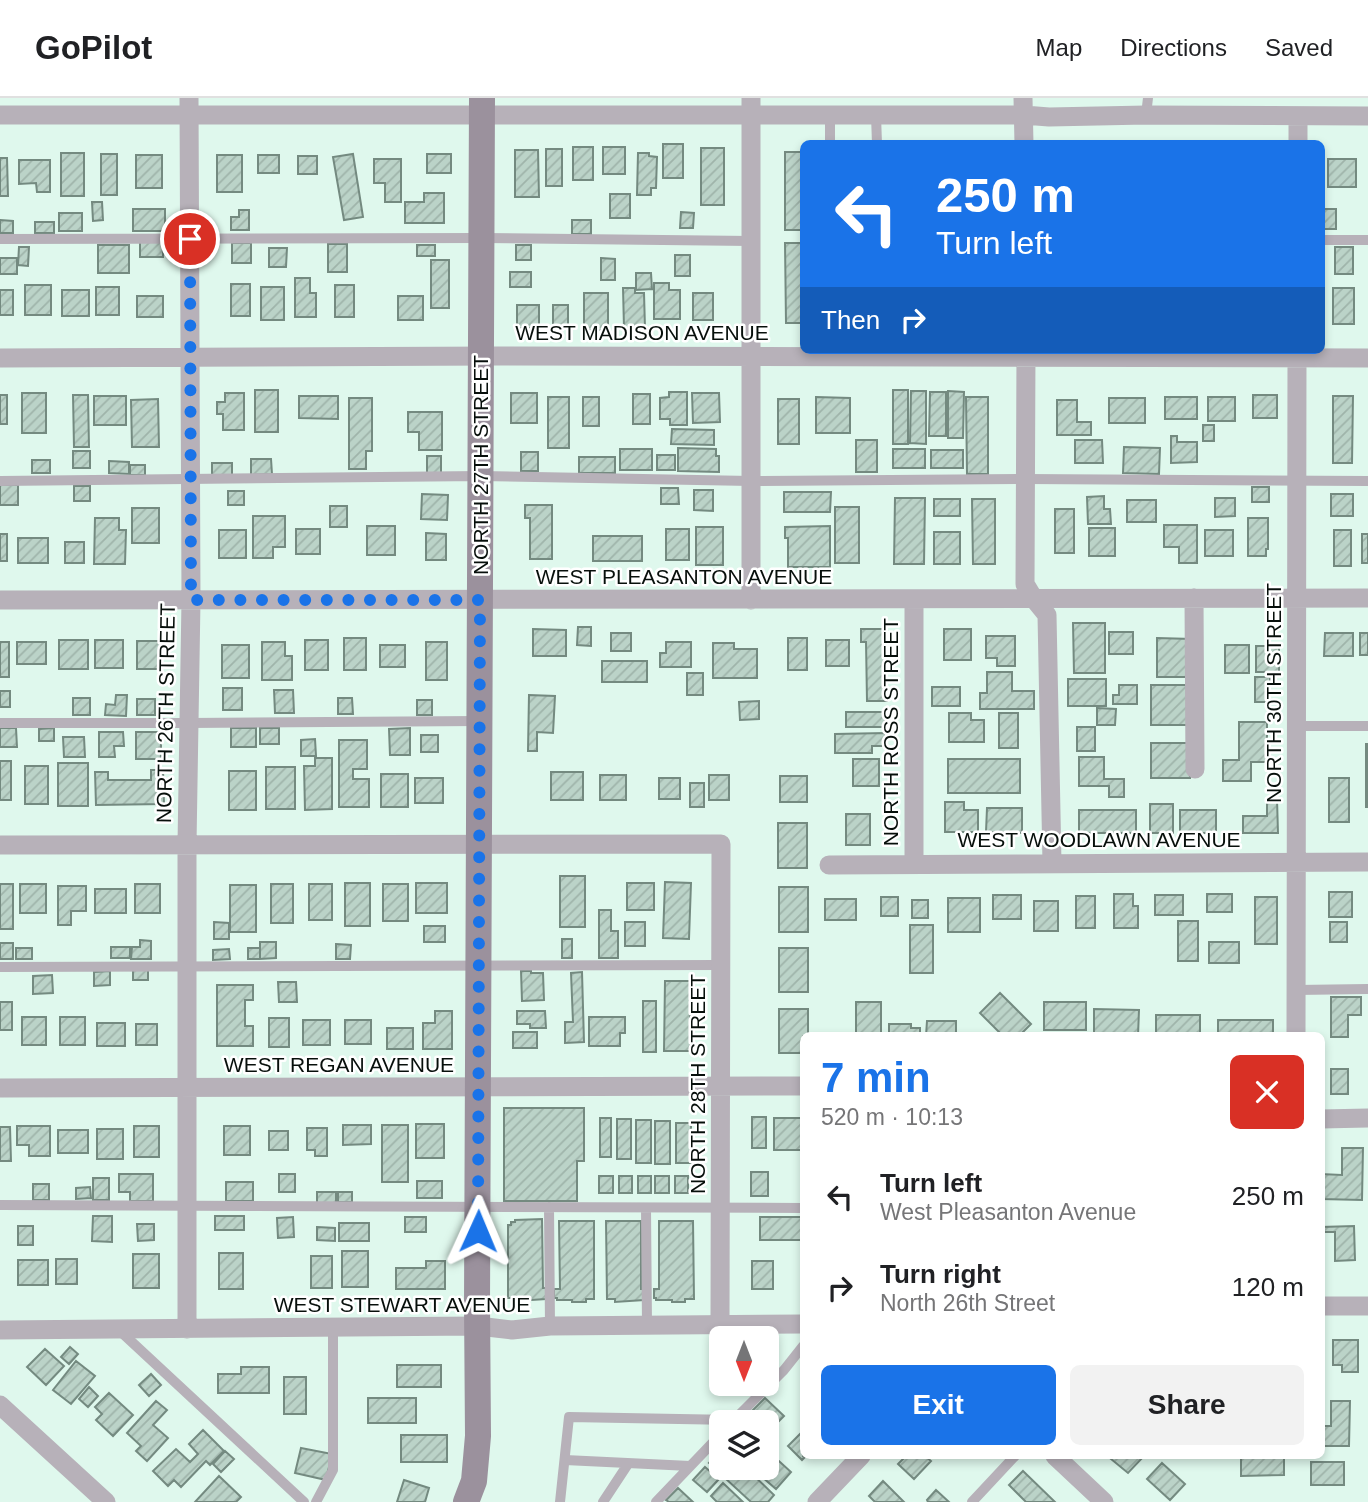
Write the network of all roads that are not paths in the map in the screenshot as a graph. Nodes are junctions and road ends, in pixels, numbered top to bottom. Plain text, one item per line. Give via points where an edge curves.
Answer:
1 (189, 106) edge
2 (482, 106) edge
3 (751, 106) edge
4 (1023, 107) edge
5 (1147, 107) edge
6 (830, 115) junction
7 (876, 115) junction
8 (0, 116) edge
9 (1298, 116) junction
10 (1368, 116) edge
11 (830, 140) edge
12 (877, 140) edge
13 (1024, 140) edge
14 (1297, 140) edge
15 (481, 238) junction
16 (0, 239) edge
17 (190, 239) junction
18 (1325, 240) edge
19 (1368, 240) edge
20 (751, 241) junction
21 (819, 354) edge
22 (1026, 354) edge
23 (1297, 354) edge
24 (1311, 354) edge
25 (481, 356) junction
26 (751, 356) junction
27 (190, 357) junction
28 (0, 358) edge
29 (1368, 358) edge
30 (481, 477) junction
31 (190, 479) junction
32 (1025, 479) junction
33 (0, 481) edge
34 (751, 481) junction
35 (1297, 481) junction
36 (1368, 481) edge
37 (1194, 598) junction
38 (1297, 598) junction
39 (1368, 598) edge
40 (914, 599) junction
41 (1034, 599) junction
42 (0, 600) edge
43 (191, 600) junction
44 (480, 600) junction
45 (751, 600) junction
46 (480, 721) junction
47 (0, 723) edge
48 (189, 723) junction
49 (1296, 726) junction
50 (1368, 726) edge
51 (1195, 769) dead end
52 (187, 844) junction
53 (480, 844) junction
54 (0, 845) edge
55 (1296, 862) junction
56 (1368, 862) edge
57 (1052, 863) junction
58 (914, 864) junction
59 (829, 865) dead end
60 (479, 965) junction
61 (721, 965) junction
62 (187, 966) junction
63 (0, 967) edge
64 (1368, 989) edge
65 (1296, 990) junction
66 (1296, 1032) edge
67 (721, 1086) junction
68 (800, 1086) edge
69 (479, 1087) junction
70 (0, 1088) edge
71 (187, 1088) junction
72 (1368, 1118) edge
73 (1325, 1119) edge
74 (0, 1205) edge
75 (187, 1206) junction
76 (478, 1207) junction
77 (549, 1207) junction
78 (646, 1208) junction
79 (720, 1208) junction
80 (800, 1208) edge
81 (1325, 1306) edge
82 (1368, 1306) edge
83 (800, 1324) edge
84 (647, 1325) junction
85 (720, 1325) junction
86 (478, 1326) junction
87 (550, 1326) junction
88 (333, 1327) junction
89 (118, 1329) junction
90 (187, 1329) junction
91 (0, 1330) edge
92 (800, 1350) edge
93 (0, 1405) edge
94 (744, 1410) edge
95 (709, 1420) edge
96 (709, 1446) edge
97 (858, 1459) edge
98 (1012, 1459) edge
99 (1058, 1459) edge
100 (565, 1461) junction
101 (628, 1464) junction
102 (690, 1466) junction
103 (106, 1502) edge
104 (304, 1502) edge
105 (316, 1502) edge
106 (466, 1502) edge
107 (561, 1502) edge
108 (603, 1502) edge
109 (656, 1502) edge
110 (817, 1502) edge
111 (972, 1502) edge
112 (1104, 1502) edge

1 - 2 street
1 - 8 street
1 - 17 street, NORTH 26TH STREET
2 - 3 street
2 - 15 street, NORTH 27TH STREET
3 - 6 street
3 - 20 street
4 - 5 street via 1049,117
4 - 7 street
4 - 13 street
5 - 9 street
6 - 7 street
6 - 11 lane
7 - 12 lane
9 - 10 street
9 - 14 street
15 - 17 lane
15 - 20 lane
15 - 25 street, NORTH 27TH STREET
16 - 17 lane
17 - 27 street, NORTH 26TH STREET
18 - 19 lane
20 - 26 street
21 - 26 street, WEST MADISON AVENUE
22 - 32 street
23 - 35 street, NORTH 30TH STREET
24 - 29 street, WEST MADISON AVENUE
25 - 26 street, WEST MADISON AVENUE
25 - 27 street, WEST MADISON AVENUE
25 - 30 street, NORTH 27TH STREET
26 - 34 street
27 - 28 street, WEST MADISON AVENUE
27 - 31 street, NORTH 26TH STREET
30 - 31 lane
30 - 34 lane
30 - 44 street, NORTH 27TH STREET
31 - 33 lane
31 - 43 street, NORTH 26TH STREET
32 - 34 lane
32 - 35 lane
32 - 41 street via 1025,584
34 - 45 street
35 - 36 lane
35 - 38 street, NORTH 30TH STREET
37 - 38 street, WEST PLEASANTON AVENUE
37 - 41 street, WEST PLEASANTON AVENUE
37 - 51 street
38 - 39 street, WEST PLEASANTON AVENUE
38 - 49 street, NORTH 30TH STREET
40 - 41 street, WEST PLEASANTON AVENUE
40 - 45 street, WEST PLEASANTON AVENUE
40 - 58 street, NORTH ROSS STREET
41 - 57 street via 1047,615
42 - 43 street, WEST PLEASANTON AVENUE
43 - 44 street, WEST PLEASANTON AVENUE
43 - 48 street, NORTH 26TH STREET
44 - 45 street, WEST PLEASANTON AVENUE
44 - 46 street, NORTH 27TH STREET
46 - 48 lane
46 - 53 street, NORTH 27TH STREET
47 - 48 lane
48 - 52 street, NORTH 26TH STREET
49 - 50 lane
49 - 55 street, NORTH 30TH STREET
52 - 53 street
52 - 54 street
52 - 62 street, NORTH 26TH STREET
53 - 60 street, NORTH 27TH STREET
53 - 61 street, NORTH 28TH STREET via 721,844
55 - 56 street, WEST WOODLAWN AVENUE
55 - 57 street, WEST WOODLAWN AVENUE
55 - 65 street, NORTH 30TH STREET
57 - 58 street, WEST WOODLAWN AVENUE
58 - 59 street, WEST WOODLAWN AVENUE
60 - 61 lane
60 - 62 lane
60 - 69 street, NORTH 27TH STREET
61 - 67 street, NORTH 28TH STREET
62 - 63 lane
62 - 71 street, NORTH 26TH STREET
64 - 65 lane
65 - 66 street, NORTH 30TH STREET
67 - 68 street, WEST REGAN AVENUE
67 - 69 street, WEST REGAN AVENUE
67 - 79 street, NORTH 28TH STREET
69 - 71 street, WEST REGAN AVENUE
69 - 76 street, NORTH 27TH STREET
70 - 71 street, WEST REGAN AVENUE
71 - 75 street, NORTH 26TH STREET
72 - 73 street
74 - 75 lane
75 - 76 lane
75 - 90 street, NORTH 26TH STREET
76 - 77 lane
76 - 86 street, NORTH 27TH STREET
77 - 78 lane
77 - 87 lane
78 - 79 lane
78 - 84 lane
79 - 80 lane
79 - 85 street, NORTH 28TH STREET
81 - 82 street
83 - 85 street, WEST STEWART AVENUE
84 - 85 street, WEST STEWART AVENUE
84 - 87 street, WEST STEWART AVENUE
86 - 87 street, WEST STEWART AVENUE via 512,1330
86 - 88 street, WEST STEWART AVENUE
86 - 106 street, NORTH 27TH STREET via 478,1436 474,1481
88 - 90 street, WEST STEWART AVENUE
88 - 105 lane via 333,1470
89 - 90 street, WEST STEWART AVENUE
89 - 91 street, WEST STEWART AVENUE
89 - 104 lane
92 - 94 lane
93 - 103 street
95 - 100 lane via 569,1417
96 - 102 lane
97 - 110 street
98 - 111 lane
99 - 112 street
100 - 101 lane
100 - 107 lane
101 - 102 lane
101 - 108 lane
102 - 109 lane

